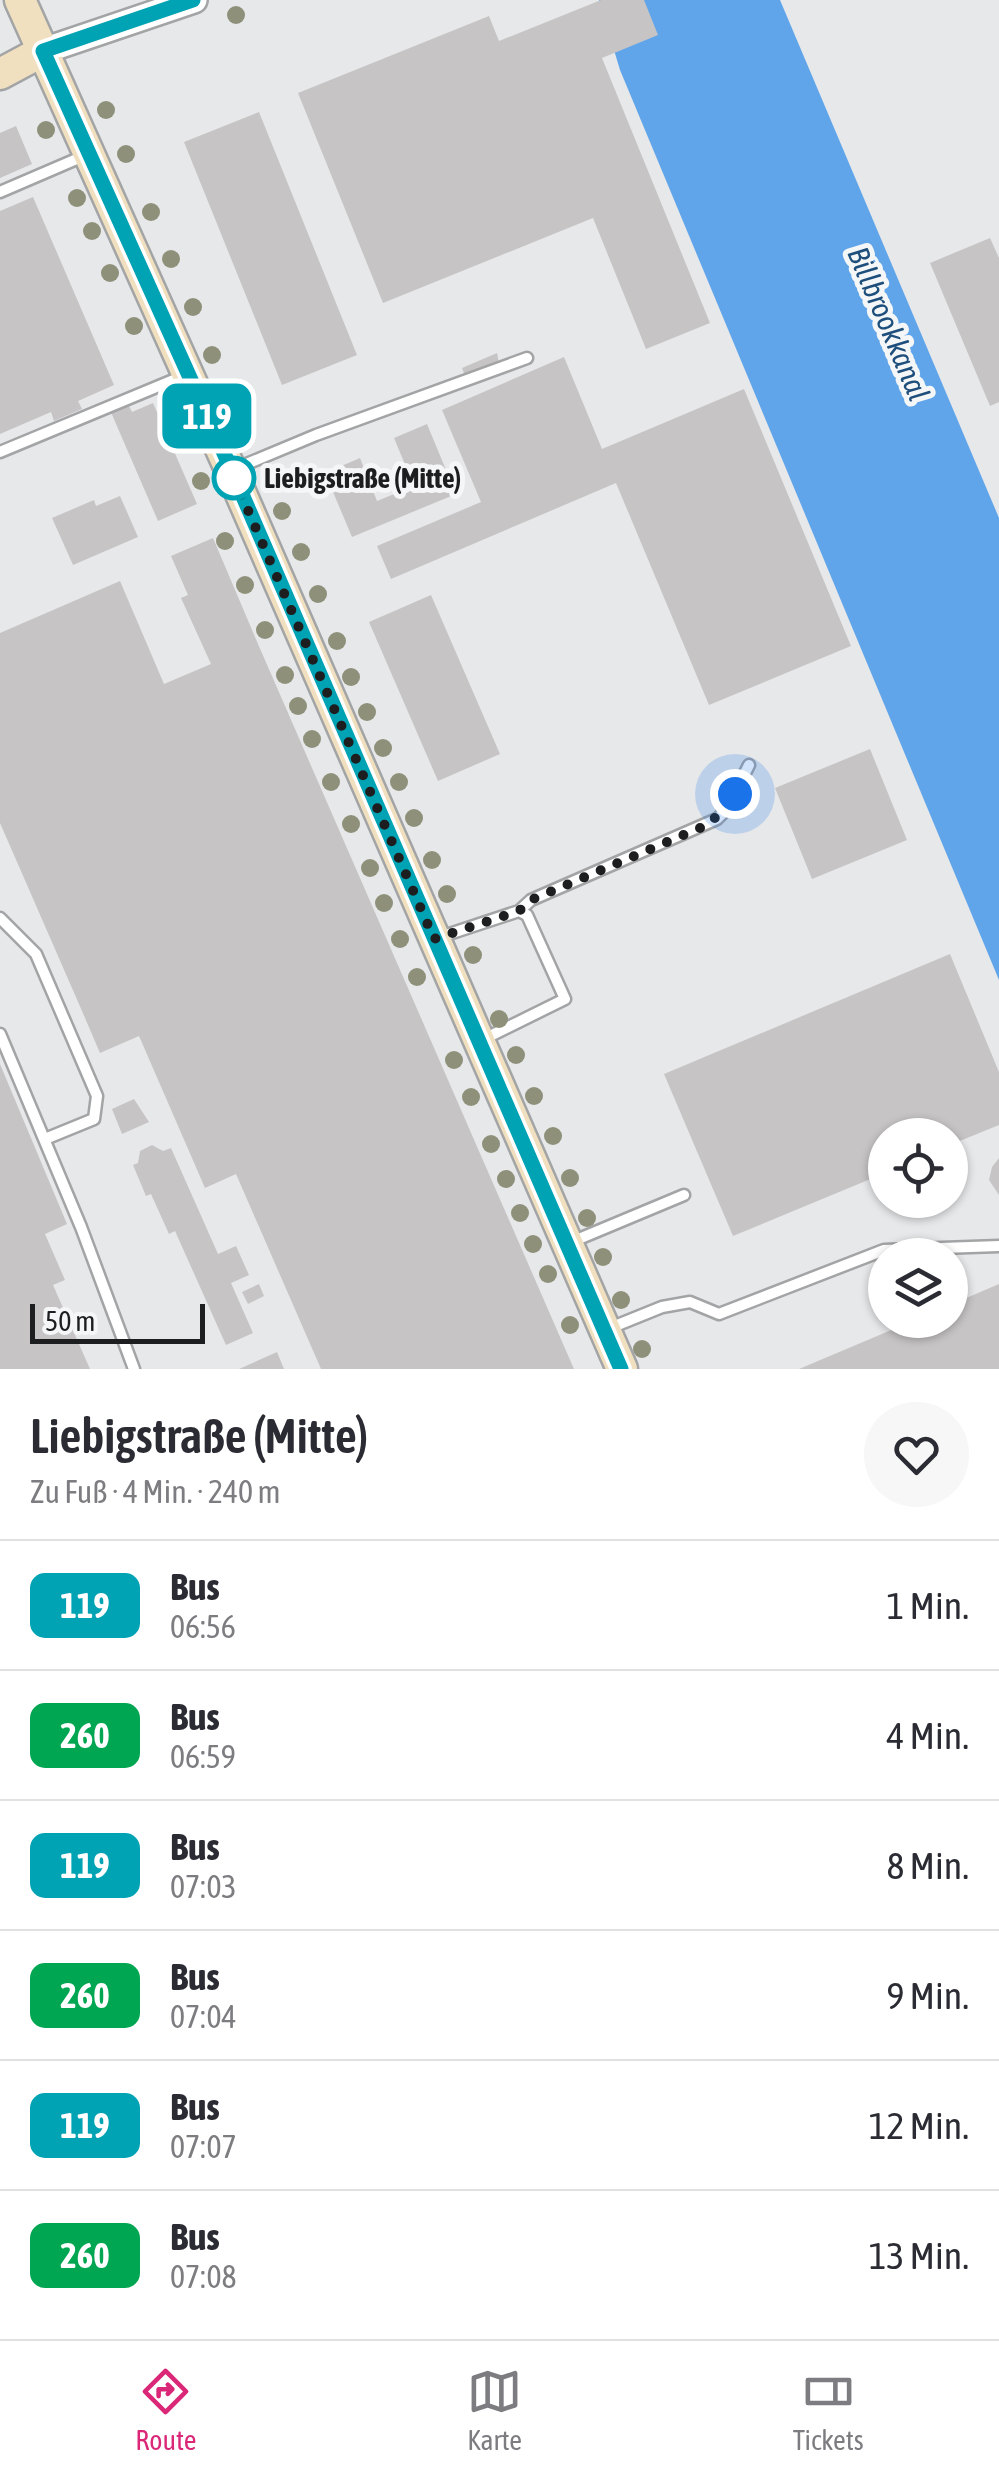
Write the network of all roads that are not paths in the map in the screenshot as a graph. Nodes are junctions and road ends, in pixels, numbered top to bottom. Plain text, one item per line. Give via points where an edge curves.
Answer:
1 (20, 0) edge
2 (194, 0) edge
3 (43, 51) junction
4 (0, 53) edge
5 (0, 74) edge
6 (88, 154) junction
7 (0, 192) edge
8 (527, 358) dead end
9 (189, 374) junction
10 (0, 452) edge
11 (232, 471) junction
12 (749, 764) dead end
13 (519, 911) junction
14 (0, 918) edge
15 (434, 939) junction
16 (0, 1034) edge
17 (478, 1041) junction
18 (45, 1139) junction
19 (684, 1196) dead end
20 (568, 1244) junction
21 (999, 1246) edge
22 (605, 1330) junction
23 (134, 1369) edge
24 (622, 1369) edge

1 - 3 main road
2 - 3 street
3 - 4 main road
3 - 5 main road
3 - 6 main road
6 - 7 lane
6 - 9 main road
8 - 11 lane
9 - 10 lane
9 - 11 main road
11 - 15 main road
12 - 13 lane via 717,819
13 - 15 lane
13 - 17 lane via 527,915 565,1000
14 - 18 lane via 36,954 96,1096 94,1119
15 - 17 main road
16 - 18 lane
17 - 20 main road
18 - 23 lane
19 - 20 lane
20 - 22 main road
21 - 22 lane via 884,1250 719,1314 690,1302
22 - 24 main road

